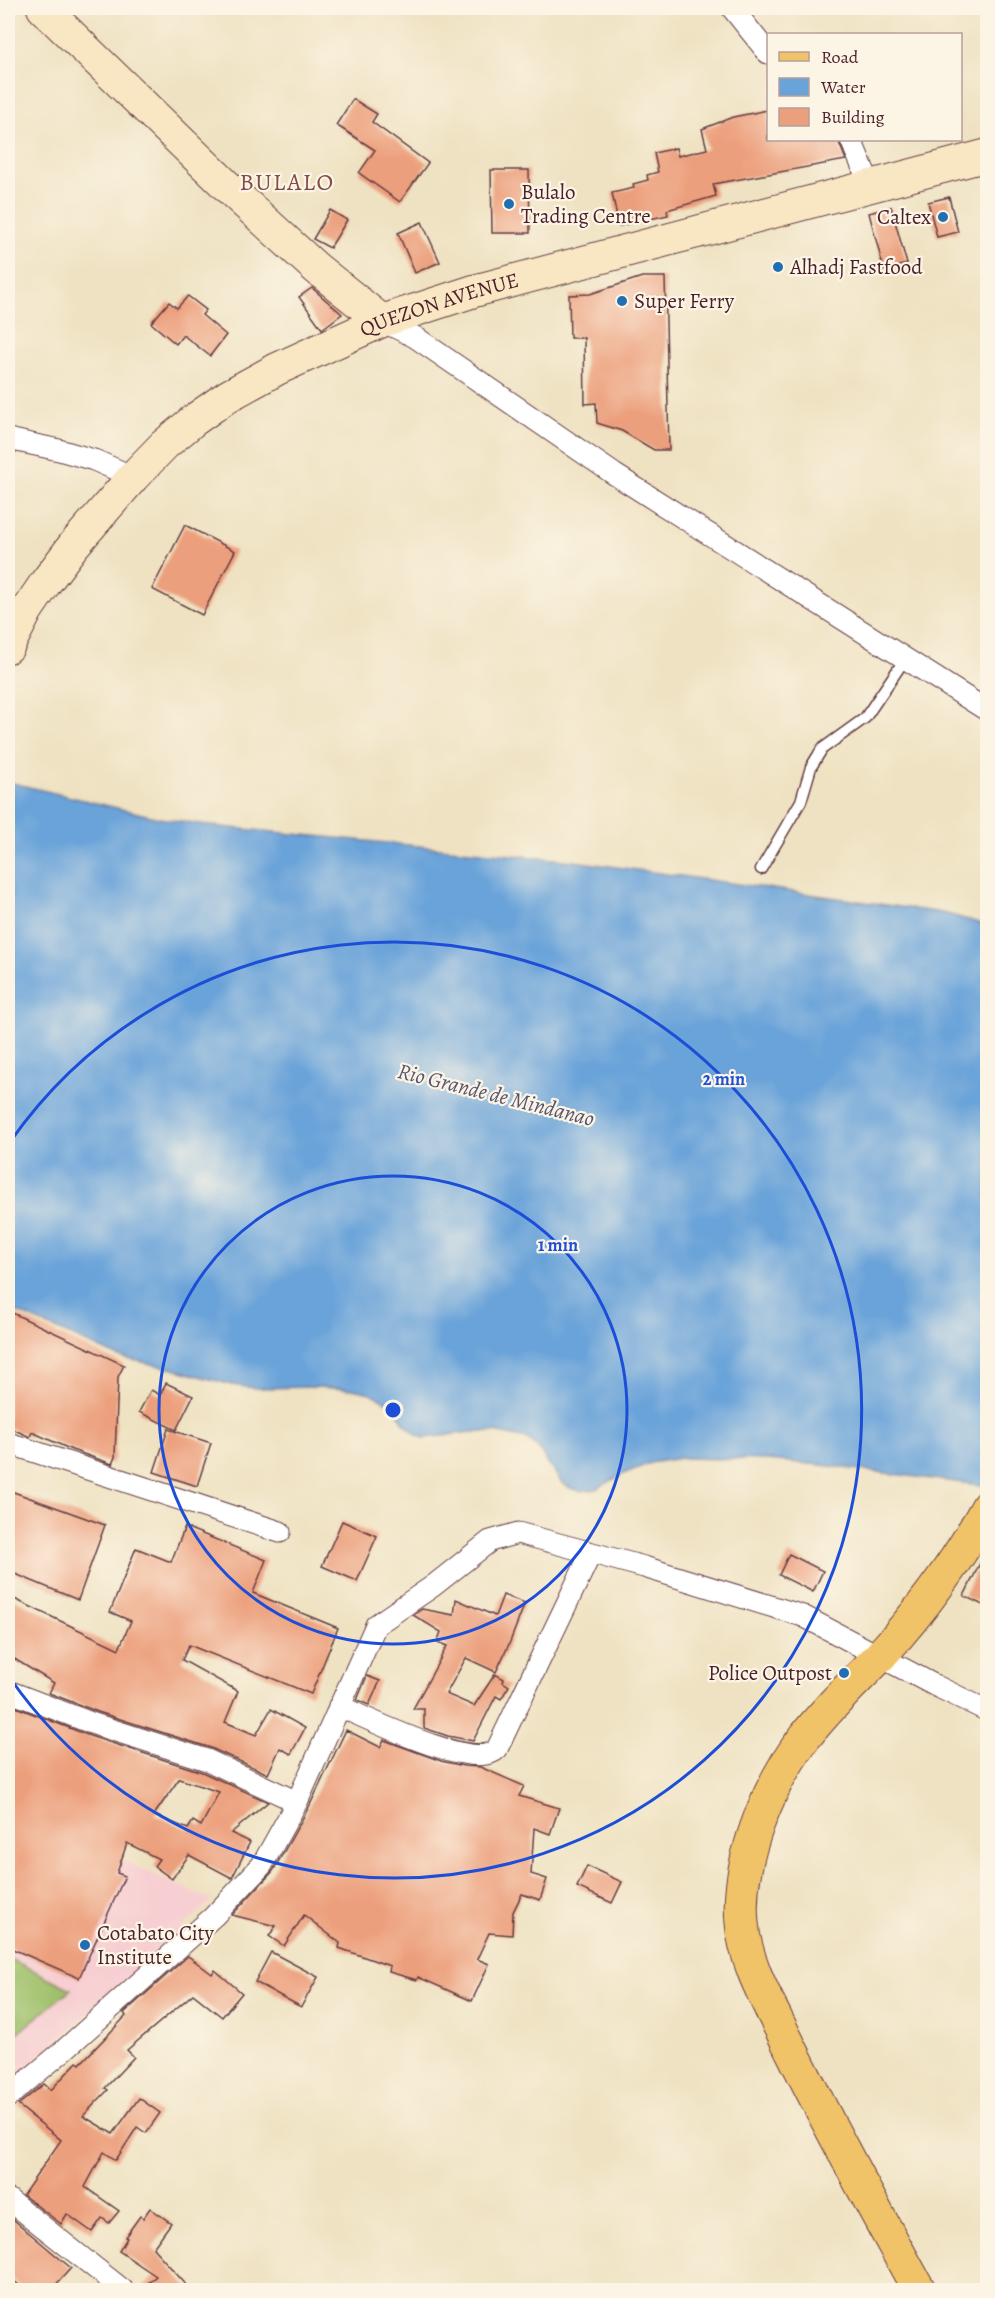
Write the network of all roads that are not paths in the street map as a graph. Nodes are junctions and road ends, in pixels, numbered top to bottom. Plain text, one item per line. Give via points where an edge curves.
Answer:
1 (43, 8) edge
2 (732, 8) edge
3 (767, 52) edge
4 (851, 141) edge
5 (987, 154) edge
6 (870, 185) junction
7 (382, 321) junction
8 (8, 439) edge
9 (133, 477) junction
10 (8, 647) edge
11 (905, 659) junction
12 (987, 711) edge
13 (761, 869) dead end
14 (8, 1443) edge
15 (981, 1519) edge
16 (280, 1532) dead end
17 (591, 1552) junction
18 (879, 1656) junction
19 (8, 1691) edge
20 (339, 1706) junction
21 (987, 1711) edge
22 (297, 1802) junction
23 (8, 2097) edge
24 (8, 2199) edge
25 (123, 2290) edge
26 (919, 2290) edge

1 - 7 street via 259,216
2 - 3 street
4 - 6 street
5 - 6 street, QUEZON AVENUE
6 - 7 street, QUEZON AVENUE via 484,289
7 - 9 street, QUEZON AVENUE via 228,396 172,439
7 - 11 street via 415,337 614,474
8 - 9 street via 94,460
9 - 10 street, QUEZON AVENUE via 53,573
11 - 12 street
11 - 13 lane via 864,718 822,749 811,767 801,801
14 - 16 street
15 - 18 main road via 929,1597
17 - 18 street via 803,1616
17 - 20 street via 518,1533 490,1541 376,1625
17 - 20 street via 492,1754 477,1756 425,1743
18 - 21 street
18 - 26 main road via 805,1736 771,1793 747,1865 741,1895 742,1924 756,1975 793,2054
19 - 22 street via 94,1724 207,1760
20 - 22 street
22 - 23 street via 262,1865 213,1917
24 - 25 street

